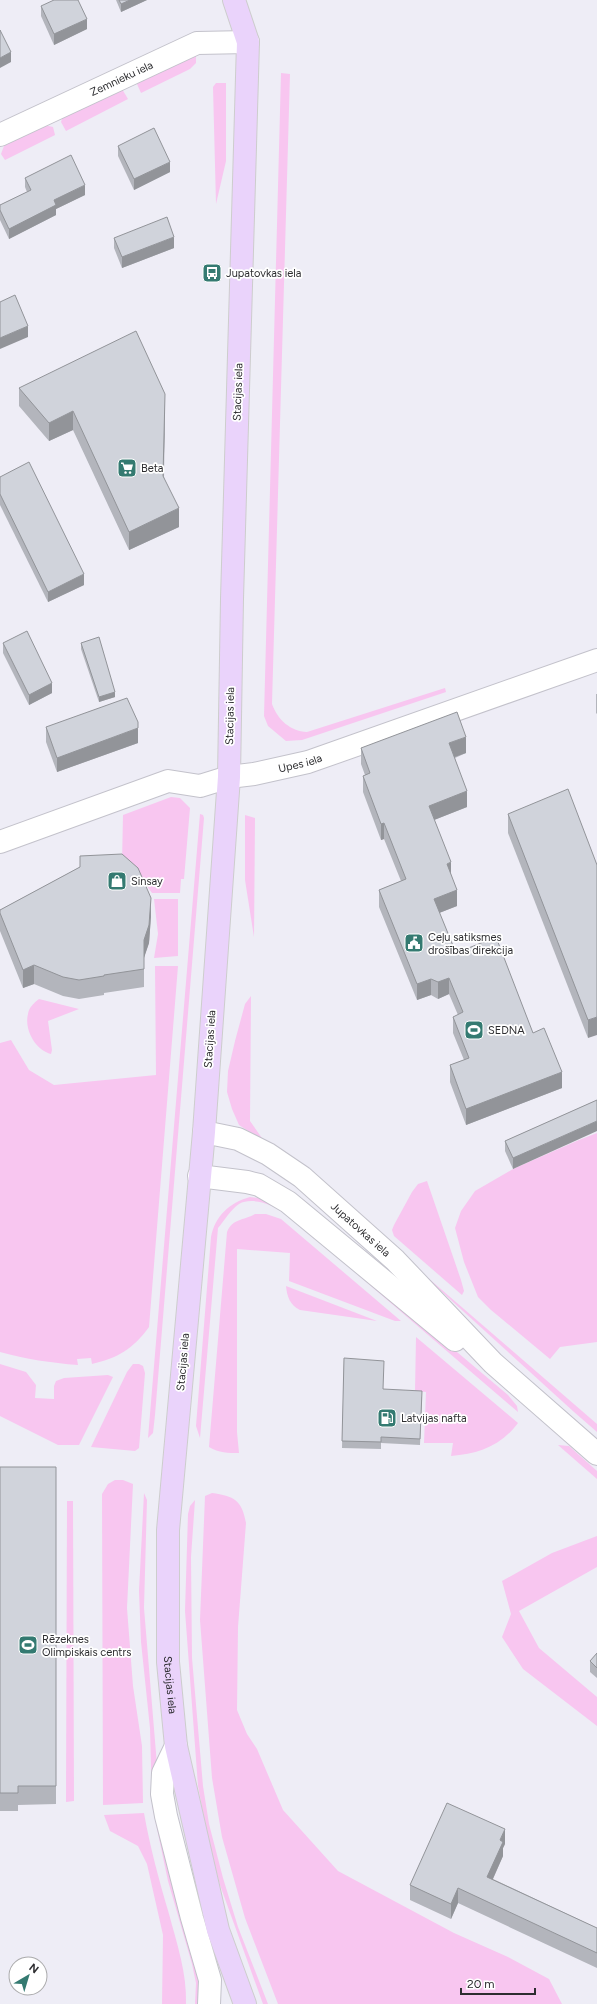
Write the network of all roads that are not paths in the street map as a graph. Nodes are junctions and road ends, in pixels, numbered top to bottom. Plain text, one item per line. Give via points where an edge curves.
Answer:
1 (234, 0) edge
2 (248, 42) junction
3 (0, 136) edge
4 (597, 660) edge
5 (230, 777) junction
6 (0, 842) edge
7 (204, 1132) junction
8 (199, 1176) junction
9 (264, 1187) junction
10 (360, 1229) junction
11 (493, 1363) junction
12 (597, 1454) edge
13 (176, 1746) junction
14 (209, 2004) edge
15 (245, 2004) edge

1 - 2 main road
2 - 3 street, Zemnieku iela via 197,43
2 - 5 main road, Stacijas iela
4 - 5 street, Upes iela via 308,762
5 - 6 street, Upes iela via 200,786 168,781
5 - 7 main road, Stacijas iela
7 - 8 main road, Stacijas iela
7 - 10 street, Jupatovkas iela via 233,1137 268,1154 302,1177
8 - 9 street, Jupatovkas iela via 247,1182
8 - 13 main road, Stacijas iela via 168,1530 168,1662
9 - 10 street via 288,1192 345,1234 354,1235
9 - 11 street, Jupatovkas iela via 288,1202 471,1352
10 - 11 street, Jupatovkas iela via 395,1260
11 - 12 street, Jupatovkas iela
13 - 14 street via 163,1773 162,1794 188,1903 210,1980
13 - 15 main road, Stacijas iela via 218,1930

